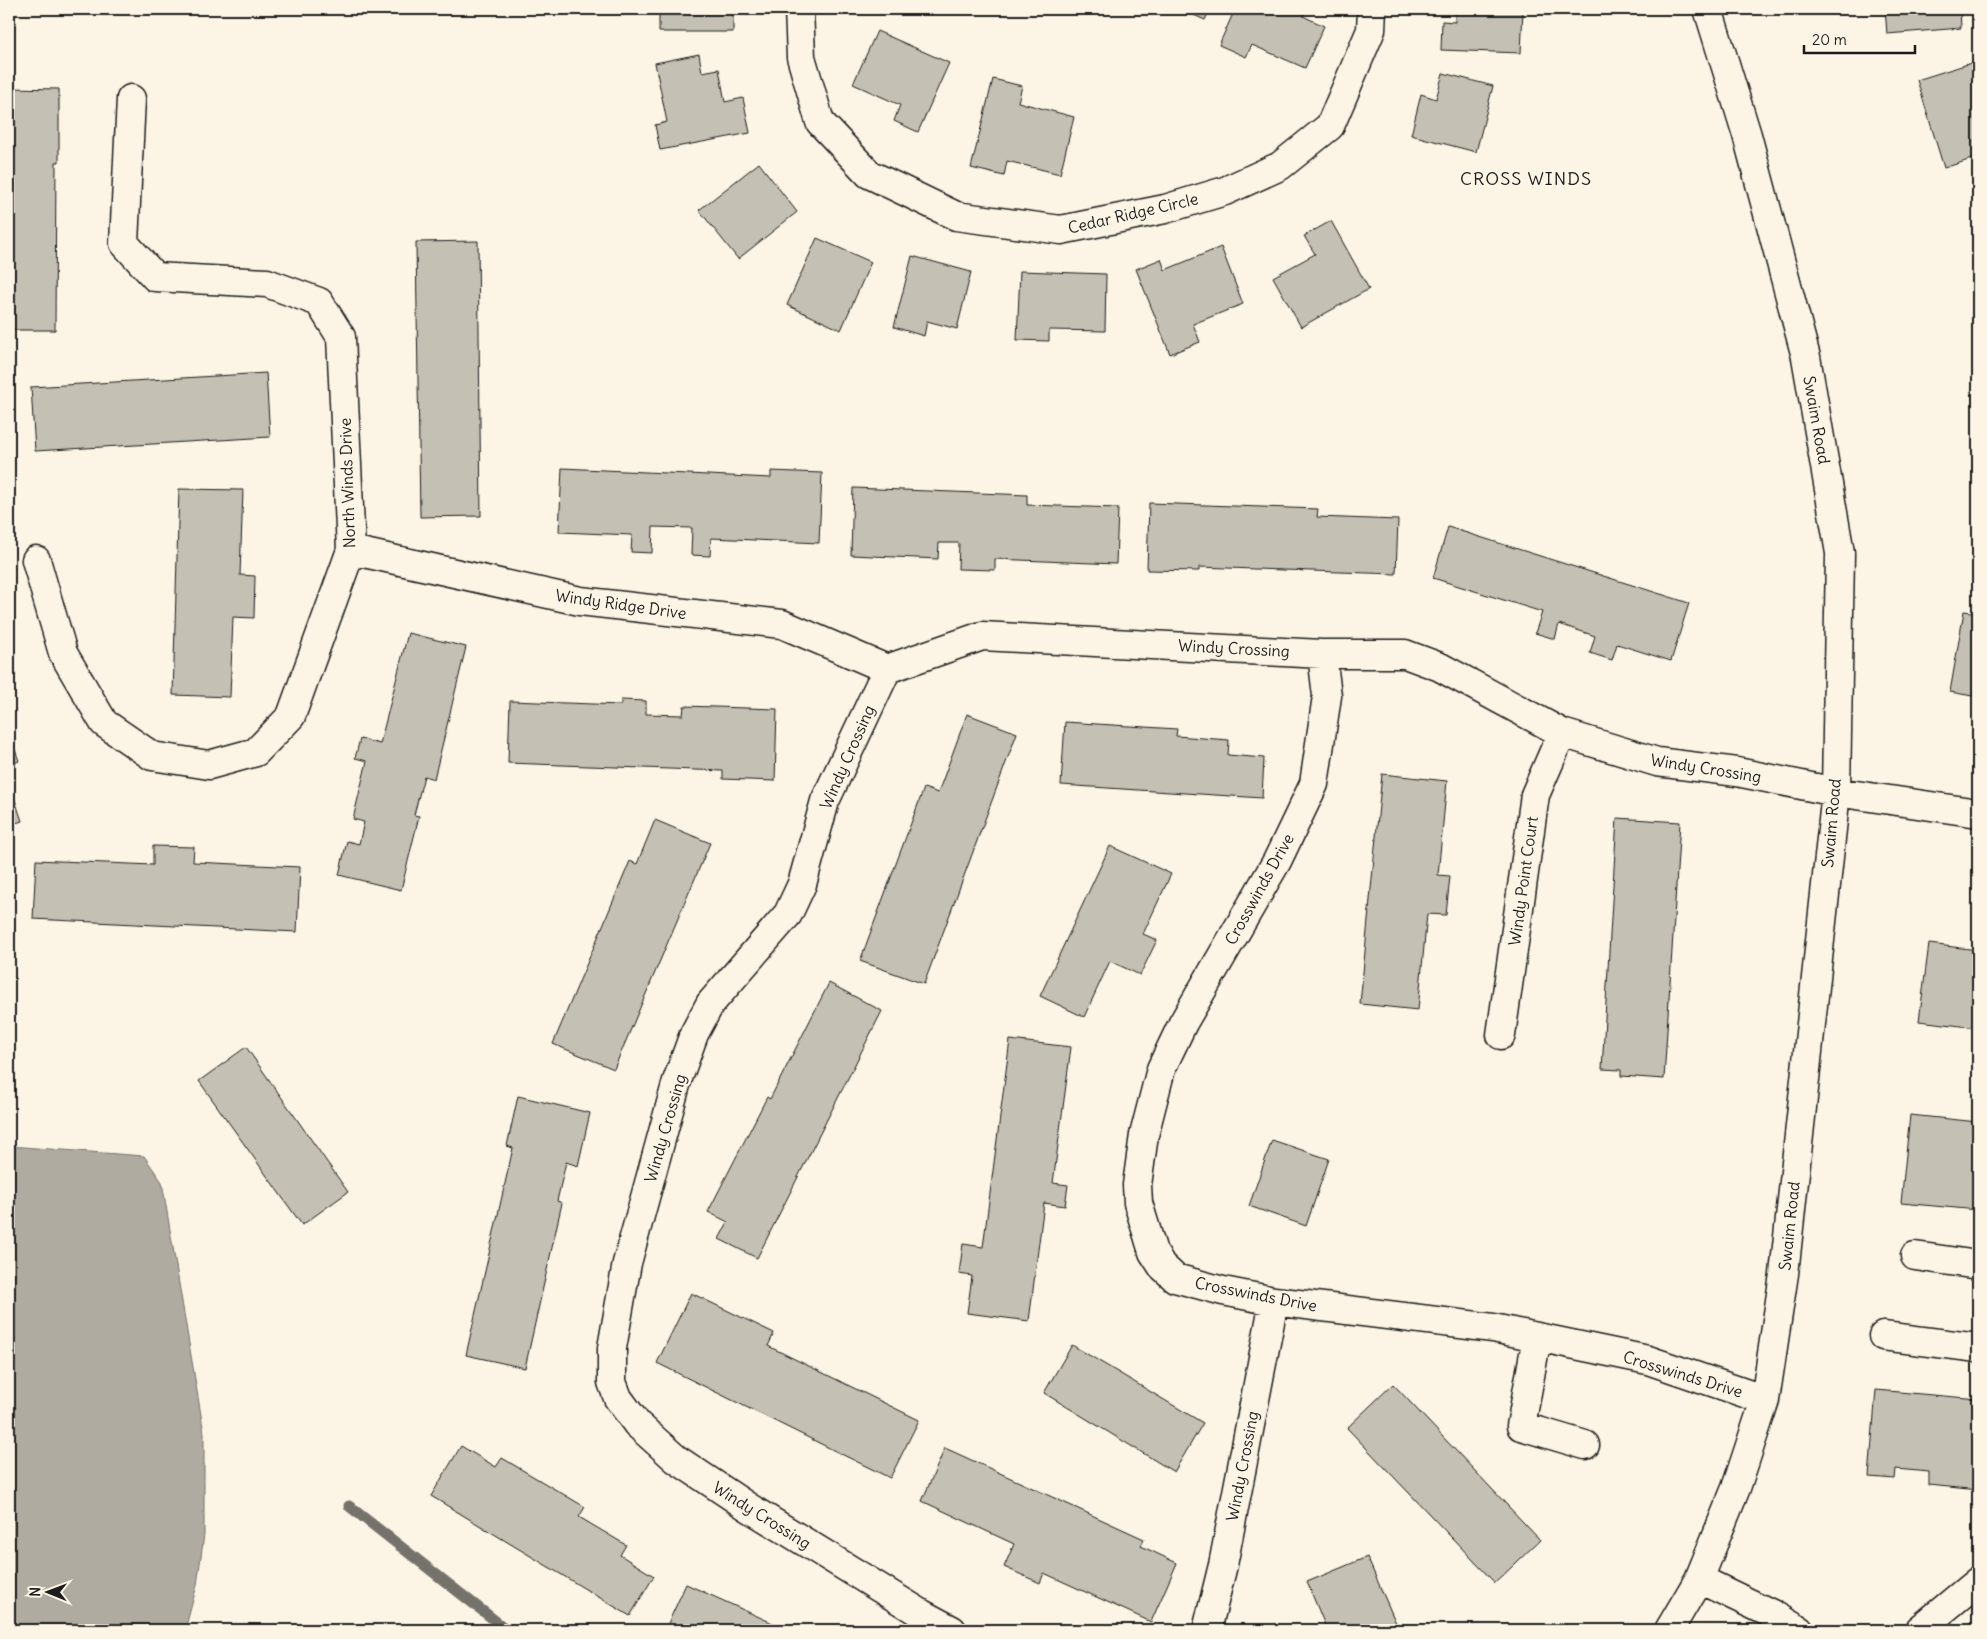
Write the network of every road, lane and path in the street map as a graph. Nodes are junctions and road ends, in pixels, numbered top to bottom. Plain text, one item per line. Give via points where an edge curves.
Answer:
1 (799, 9) edge
2 (1372, 9) edge
3 (1708, 9) edge
4 (131, 98) dead end
5 (351, 550) junction
6 (36, 560) dead end
7 (1322, 654) junction
8 (887, 668) junction
9 (1562, 733) junction
10 (1836, 792) junction
11 (1978, 813) edge
12 (1501, 1035) dead end
13 (1915, 1256) dead end
14 (1978, 1265) edge
15 (1274, 1301) junction
16 (1883, 1336) dead end
17 (1537, 1337) junction
18 (1978, 1348) edge
19 (1765, 1400) junction
20 (1585, 1445) dead end
21 (1699, 1579) junction
22 (1978, 1581) edge
23 (1776, 1622) edge
24 (952, 1630) edge
25 (1207, 1630) edge
26 (1669, 1630) edge
27 (1799, 1630) edge
28 (1919, 1630) edge

1 - 2 street, Cedar Ridge Circle via 801,58 820,122 869,174 956,216 1061,230 1174,206 1225,191 1280,166 1330,126 1371,30
3 - 10 street, Swaim Road via 1747,135 1806,357 1840,553
4 - 5 street, North Winds Drive via 124,243 155,277 267,283 319,302 341,337
5 - 6 street, North Winds Drive via 290,716 256,752 209,765 152,756 104,723 63,653
5 - 8 street, Windy Ridge Drive via 580,601 782,624
7 - 8 street, Windy Crossing via 982,636
7 - 9 street, Windy Crossing via 1405,654 1440,667
7 - 15 street, Crosswinds Drive via 1327,696 1314,784 1277,861 1183,1023 1161,1069 1144,1135 1138,1186 1138,1203 1153,1252 1175,1278 1224,1292
8 - 24 street, Windy Crossing via 825,801 802,884 788,914 710,1004 694,1034 677,1082 628,1263 612,1348 612,1382 618,1398 637,1424 676,1459 756,1512
9 - 10 street, Windy Crossing via 1657,762 1737,772
9 - 12 street, Windy Point Court via 1535,795
10 - 11 street, Windy Crossing
10 - 19 street, Swaim Road via 1784,1274
13 - 14 street
15 - 17 street, Crosswinds Drive via 1493,1328
15 - 25 street, Windy Crossing via 1225,1555
16 - 18 street
17 - 19 street, Crosswinds Drive via 1648,1360
17 - 20 street via 1521,1426
19 - 21 street, Swaim Road via 1736,1488
21 - 23 street
21 - 26 street, Swaim Road
22 - 28 street
23 - 27 street

